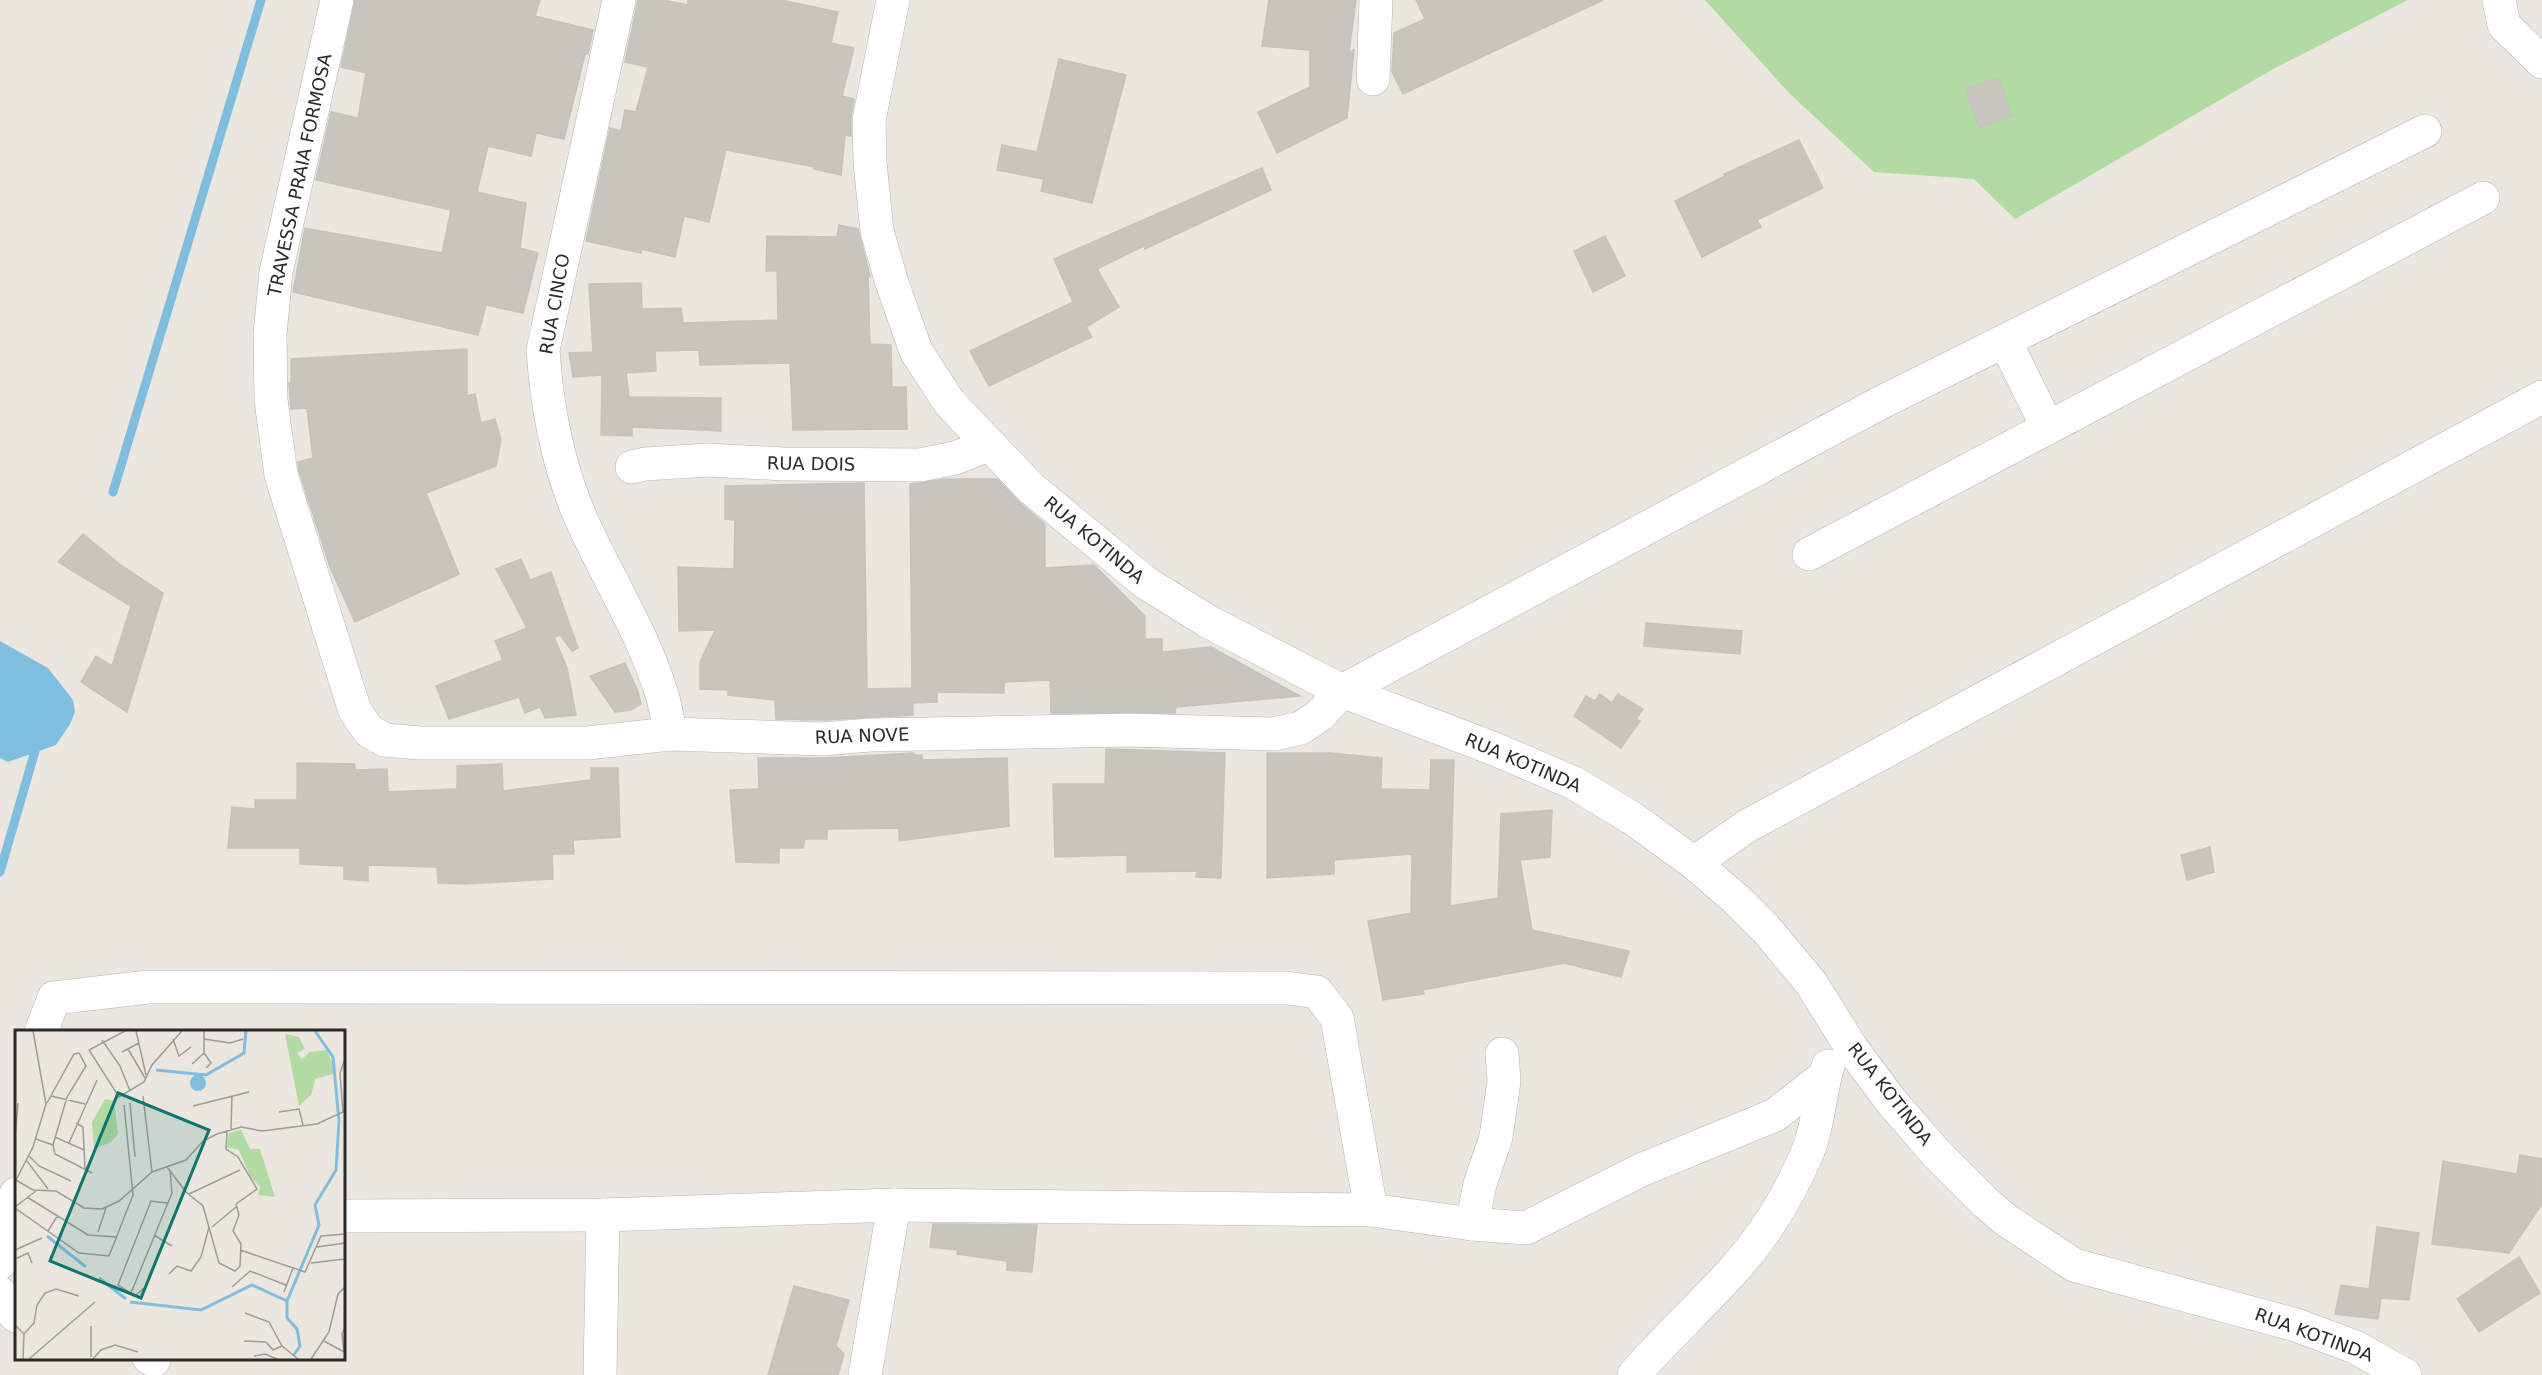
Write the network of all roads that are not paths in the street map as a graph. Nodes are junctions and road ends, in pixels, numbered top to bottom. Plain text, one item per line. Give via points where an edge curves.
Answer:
1 (337, 0) edge
2 (619, 0) edge
3 (893, 0) edge
4 (1376, 0) edge
5 (2499, 0) edge
6 (2542, 62) edge
7 (1373, 79) dead end
8 (2426, 131) dead end
9 (2483, 198) dead end
10 (2005, 341) junction
11 (2542, 397) edge
12 (2048, 428) junction
13 (988, 445) junction
14 (632, 467) dead end
15 (1809, 554) dead end
16 (1342, 691) junction
17 (369, 731) joint
18 (670, 734) junction
19 (1694, 863) junction
20 (1840, 1029) junction
21 (42, 1030) edge
22 (1502, 1054) dead end
23 (1825, 1076) junction
24 (894, 1204) junction
25 (15, 1209) edge
26 (1371, 1210) junction
27 (603, 1215) junction
28 (345, 1216) edge
29 (1472, 1224) junction
30 (0, 1263) edge
31 (0, 1293) edge
32 (15, 1315) edge
33 (600, 1375) edge
34 (865, 1375) edge
35 (1634, 1375) edge
36 (2405, 1375) edge

1 - 17 street, TRAVESSA PRAIA FORMOSA via 276,272 270,334 271,400 281,475 355,711
2 - 18 street, RUA CINCO via 543,350 547,400 562,466 582,521 650,661
3 - 13 street, RUA KOTINDA via 869,120 877,231 916,351 949,402
4 - 7 street
5 - 6 street via 2504,25
8 - 10 street, RUA NOVE
9 - 12 street
10 - 12 street
10 - 16 street, RUA NOVE via 1880,403
11 - 19 street via 1768,815
12 - 15 street
13 - 14 street, RUA DOIS via 955,458 920,465 708,460
13 - 16 street, RUA KOTINDA via 1058,511 1146,583 1209,622
16 - 18 street, RUA NOVE via 1320,715 1301,728 1274,734 1129,730 822,739
16 - 19 street, RUA KOTINDA via 1574,783 1632,818
17 - 18 street, RUA NOVE via 385,740 420,743 587,743
19 - 20 street, RUA KOTINDA via 1766,930 1811,983
20 - 23 street
20 - 36 street, RUA KOTINDA via 1891,1101 1936,1153 2006,1220 2074,1265 2296,1325 2366,1352
21 - 26 street via 54,998 148,987 1274,988 1317,992 1337,1018
22 - 29 street via 1504,1081 1496,1137
23 - 29 street via 1775,1114 1641,1170 1526,1228
23 - 35 street via 1809,1149 1790,1190 1730,1275
24 - 26 street
24 - 27 street
24 - 34 street
25 - 30 street
26 - 29 street
27 - 28 street
27 - 33 street
31 - 32 street

